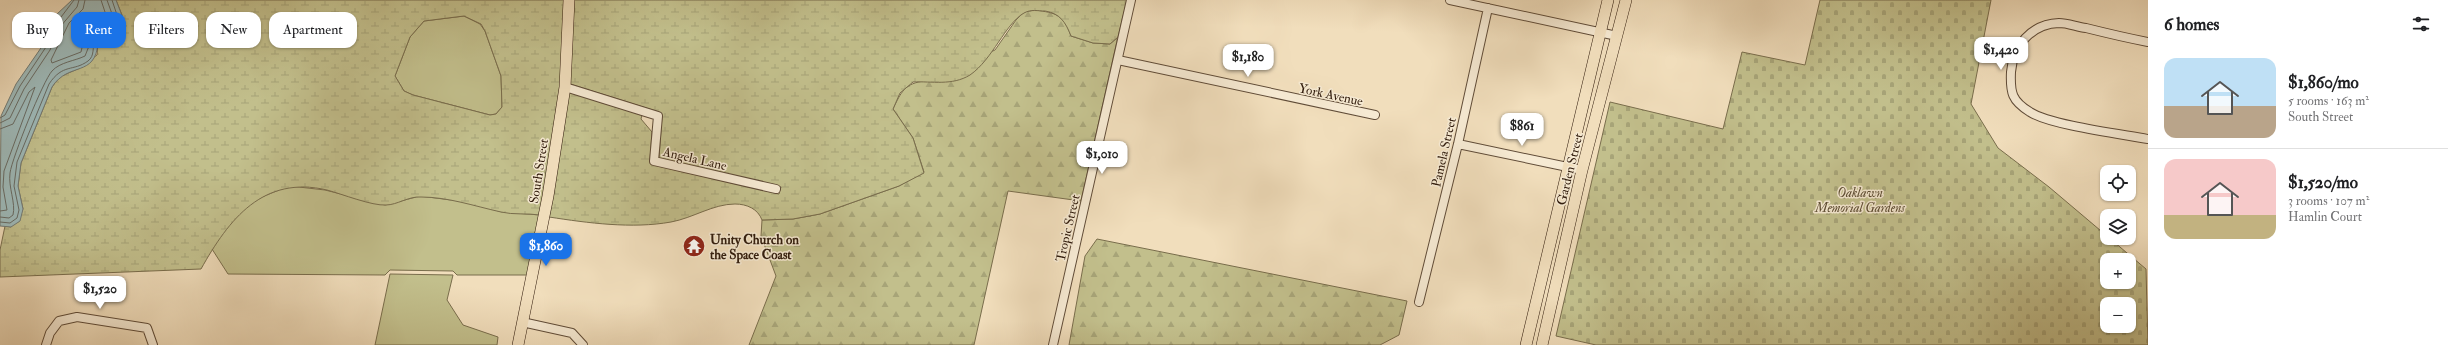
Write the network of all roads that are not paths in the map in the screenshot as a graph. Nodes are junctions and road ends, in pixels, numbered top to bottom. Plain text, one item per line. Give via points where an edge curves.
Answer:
1 (569, 0) edge
2 (1131, 0) edge
3 (1450, 0) edge
4 (1608, 0) edge
5 (1626, 0) edge
6 (1488, 8) junction
7 (1600, 32) junction
8 (1617, 36) junction
9 (2148, 42) edge
10 (1118, 60) junction
11 (565, 87) junction
12 (1583, 102) junction
13 (1599, 106) junction
14 (1375, 115) dead end
15 (2148, 140) edge
16 (1458, 144) junction
17 (1567, 167) junction
18 (1582, 170) junction
19 (776, 189) dead end
20 (1545, 261) junction
21 (1560, 264) junction
22 (1419, 302) dead end
23 (522, 322) junction
24 (581, 344) edge
25 (46, 345) edge
26 (153, 345) edge
27 (518, 345) edge
28 (1053, 345) edge
29 (1526, 345) edge
30 (1542, 345) edge

1 - 11 main road, South Street
2 - 10 street, Tropic Street
3 - 6 street
4 - 7 main road, Garden Street
5 - 8 main road, Garden Street
6 - 7 street
6 - 16 street, Pamela Street
7 - 8 street
7 - 12 main road, Garden Street
8 - 13 main road, Garden Street
9 - 15 street via 2060,23 2041,27 2026,36 2017,47 2012,61 2011,90 2015,102 2031,114
10 - 14 street, York Avenue
10 - 28 street, Tropic Street
11 - 19 street, Angela Lane via 658,116 654,161
11 - 23 main road, South Street via 548,196
12 - 13 street
12 - 17 main road, Garden Street
13 - 18 main road, Garden Street
16 - 17 street
16 - 22 street, Pamela Street
17 - 18 street
17 - 20 main road, Garden Street
18 - 21 main road, Garden Street
20 - 21 street
20 - 29 main road, Garden Street
21 - 30 main road, Garden Street
23 - 24 street via 572,333
23 - 27 main road, South Street
25 - 26 street via 50,333 59,321 78,317 147,328

